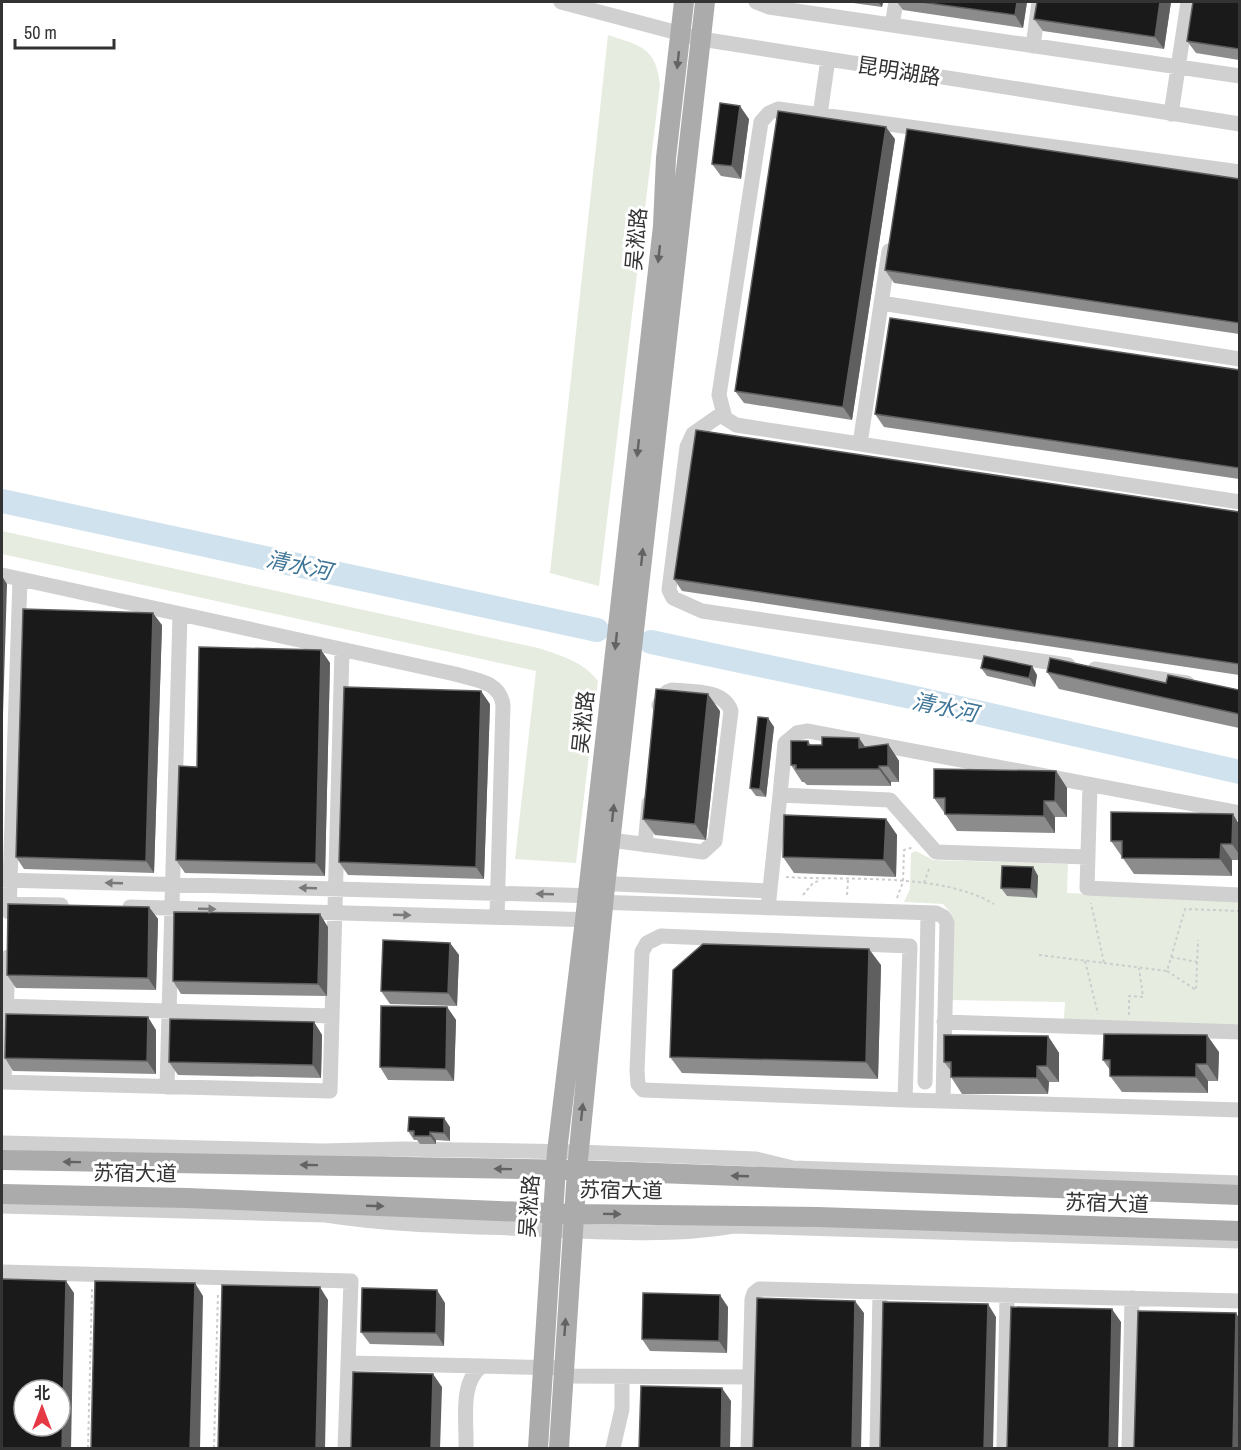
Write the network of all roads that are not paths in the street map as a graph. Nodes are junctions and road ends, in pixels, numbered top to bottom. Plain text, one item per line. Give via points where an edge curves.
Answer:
1 (561, 2) edge
2 (684, 2) edge
3 (705, 2) edge
4 (756, 2) edge
5 (896, 2) edge
6 (1039, 2) edge
7 (1188, 2) edge
8 (892, 25) junction
9 (681, 33) junction
10 (701, 39) junction
11 (1033, 45) junction
12 (828, 59) junction
13 (1179, 67) junction
14 (1239, 76) edge
15 (1171, 114) junction
16 (820, 115) junction
17 (1239, 124) edge
18 (1239, 172) edge
19 (892, 232) edge
20 (881, 303) junction
21 (1239, 359) edge
22 (723, 413) junction
23 (860, 444) junction
24 (1239, 502) edge
25 (2, 575) edge
26 (20, 579) junction
27 (180, 614) junction
28 (342, 650) junction
29 (1204, 685) edge
30 (658, 716) edge
31 (8, 767) edge
32 (1090, 785) junction
33 (651, 786) edge
34 (780, 795) junction
35 (1239, 813) edge
36 (610, 840) junction
37 (645, 845) junction
38 (1088, 857) junction
39 (6, 880) edge
40 (172, 884) junction
41 (770, 884) junction
42 (335, 889) junction
43 (498, 893) junction
44 (1239, 895) edge
45 (596, 900) junction
46 (5, 904) edge
47 (79, 906) edge
48 (114, 907) edge
49 (172, 908) junction
50 (768, 908) junction
51 (335, 913) junction
52 (928, 913) junction
53 (497, 917) junction
54 (4, 1006) edge
55 (908, 1006) junction
56 (927, 1006) junction
57 (945, 1006) junction
58 (169, 1011) junction
59 (332, 1016) junction
60 (945, 1022) junction
61 (1239, 1032) edge
62 (3, 1082) edge
63 (925, 1082) dead end
64 (167, 1087) junction
65 (905, 1100) junction
66 (943, 1101) junction
67 (1239, 1110) edge
68 (2, 1143) edge
69 (2, 1161) edge
70 (556, 1161) junction
71 (577, 1161) junction
72 (1239, 1184) edge
73 (2, 1194) edge
74 (1239, 1195) edge
75 (2, 1206) edge
76 (553, 1221) junction
77 (573, 1222) junction
78 (1239, 1231) edge
79 (1239, 1241) edge
80 (2, 1272) edge
81 (880, 1292) junction
82 (1007, 1295) junction
83 (1132, 1298) junction
84 (1239, 1301) edge
85 (348, 1363) junction
86 (482, 1366) junction
87 (542, 1367) junction
88 (562, 1372) junction
89 (622, 1377) junction
90 (750, 1377) junction
91 (345, 1449) edge
92 (466, 1449) edge
93 (538, 1449) edge
94 (559, 1449) edge
95 (613, 1449) edge
96 (748, 1449) edge
97 (877, 1449) edge
98 (1004, 1449) edge
99 (1129, 1449) edge

1 - 9 street, 昆明湖路
2 - 9 main road, 吴淞路
3 - 10 main road, 吴淞路
4 - 8 street
5 - 8 street
6 - 11 street
7 - 13 street
8 - 11 street
9 - 10 street, 昆明湖路
9 -> 45 main road, 吴淞路
10 - 12 street, 昆明湖路
36 -> 10 main road, 吴淞路
11 - 13 street
12 - 15 street, 昆明湖路
12 - 16 street
13 - 14 street
13 - 15 street
15 - 17 street, 昆明湖路
16 - 18 street via 907,132
16 - 22 street via 778,109 761,122 720,378
19 - 20 street
20 - 21 street
20 - 23 street
22 - 23 street via 736,425
22 - 29 street via 693,434 687,447 669,590 683,604 702,610
23 - 24 street
25 - 26 street
26 - 27 street
26 - 31 street
27 - 28 street
27 - 40 street
28 - 42 street
28 - 43 street via 477,681 502,695
30 - 37 street via 663,697 672,690 716,695 724,699 731,711 715,841 703,852
31 - 39 street
32 - 34 street via 808,731 797,732 785,743
32 - 35 street
32 - 38 street
33 - 37 street
34 - 38 street via 890,800 932,848
34 - 41 street
36 - 37 street
36 - 45 main road, 吴淞路
38 - 44 street via 1087,888
40 -> 39 street
39 - 46 street
42 -> 40 street
40 - 49 street
41 - 45 street
41 - 50 street
42 - 43 street
42 - 51 street
45 -> 43 street
43 - 53 street
45 - 50 street
45 - 53 street
45 - 70 main road, 吴淞路
71 -> 45 main road, 吴淞路
46 - 47 street
46 - 54 street via 9,932
48 - 49 street
49 -> 51 street
49 - 58 street
50 - 52 street
51 -> 53 street
51 - 59 street
52 - 56 street
52 - 57 street via 944,917 946,923
54 - 58 street
54 - 62 street
55 - 56 street
55 - 65 street
55 - 65 street via 910,946 661,936 647,943 642,952 637,1071 643,1090
56 - 57 street
56 - 63 street
57 - 60 street
58 - 59 street
58 - 64 street
59 - 64 street via 330,1091
60 - 61 street
60 - 66 street
62 - 64 street
65 - 66 street
66 - 67 street
68 - 70 street via 323,1151 401,1149
70 -> 69 main road, 苏宿大道
70 - 71 main road, 苏宿大道
70 - 76 main road, 吴淞路
71 - 72 street via 756,1159 793,1168
74 -> 71 main road, 苏宿大道
71 - 77 main road, 吴淞路
73 -> 76 main road, 苏宿大道 via 187,1198
75 - 76 street via 326,1215 379,1223
76 - 77 main road, 苏宿大道
76 - 87 main road, 吴淞路
77 -> 78 main road, 苏宿大道 via 818,1217
77 - 79 street via 696,1233 734,1227
88 -> 77 main road, 吴淞路
80 - 85 street via 351,1281
81 - 82 street
81 - 90 street via 759,1289 752,1299
81 - 97 street
82 - 83 street
82 - 98 street
83 - 84 street
83 - 99 street
85 - 86 street
85 - 91 street
86 - 87 street
86 - 92 street via 468,1383
87 - 88 street
87 - 93 main road, 吴淞路
88 - 89 street
88 - 94 main road, 吴淞路
89 - 90 street
89 - 95 street via 622,1409
90 - 96 street

